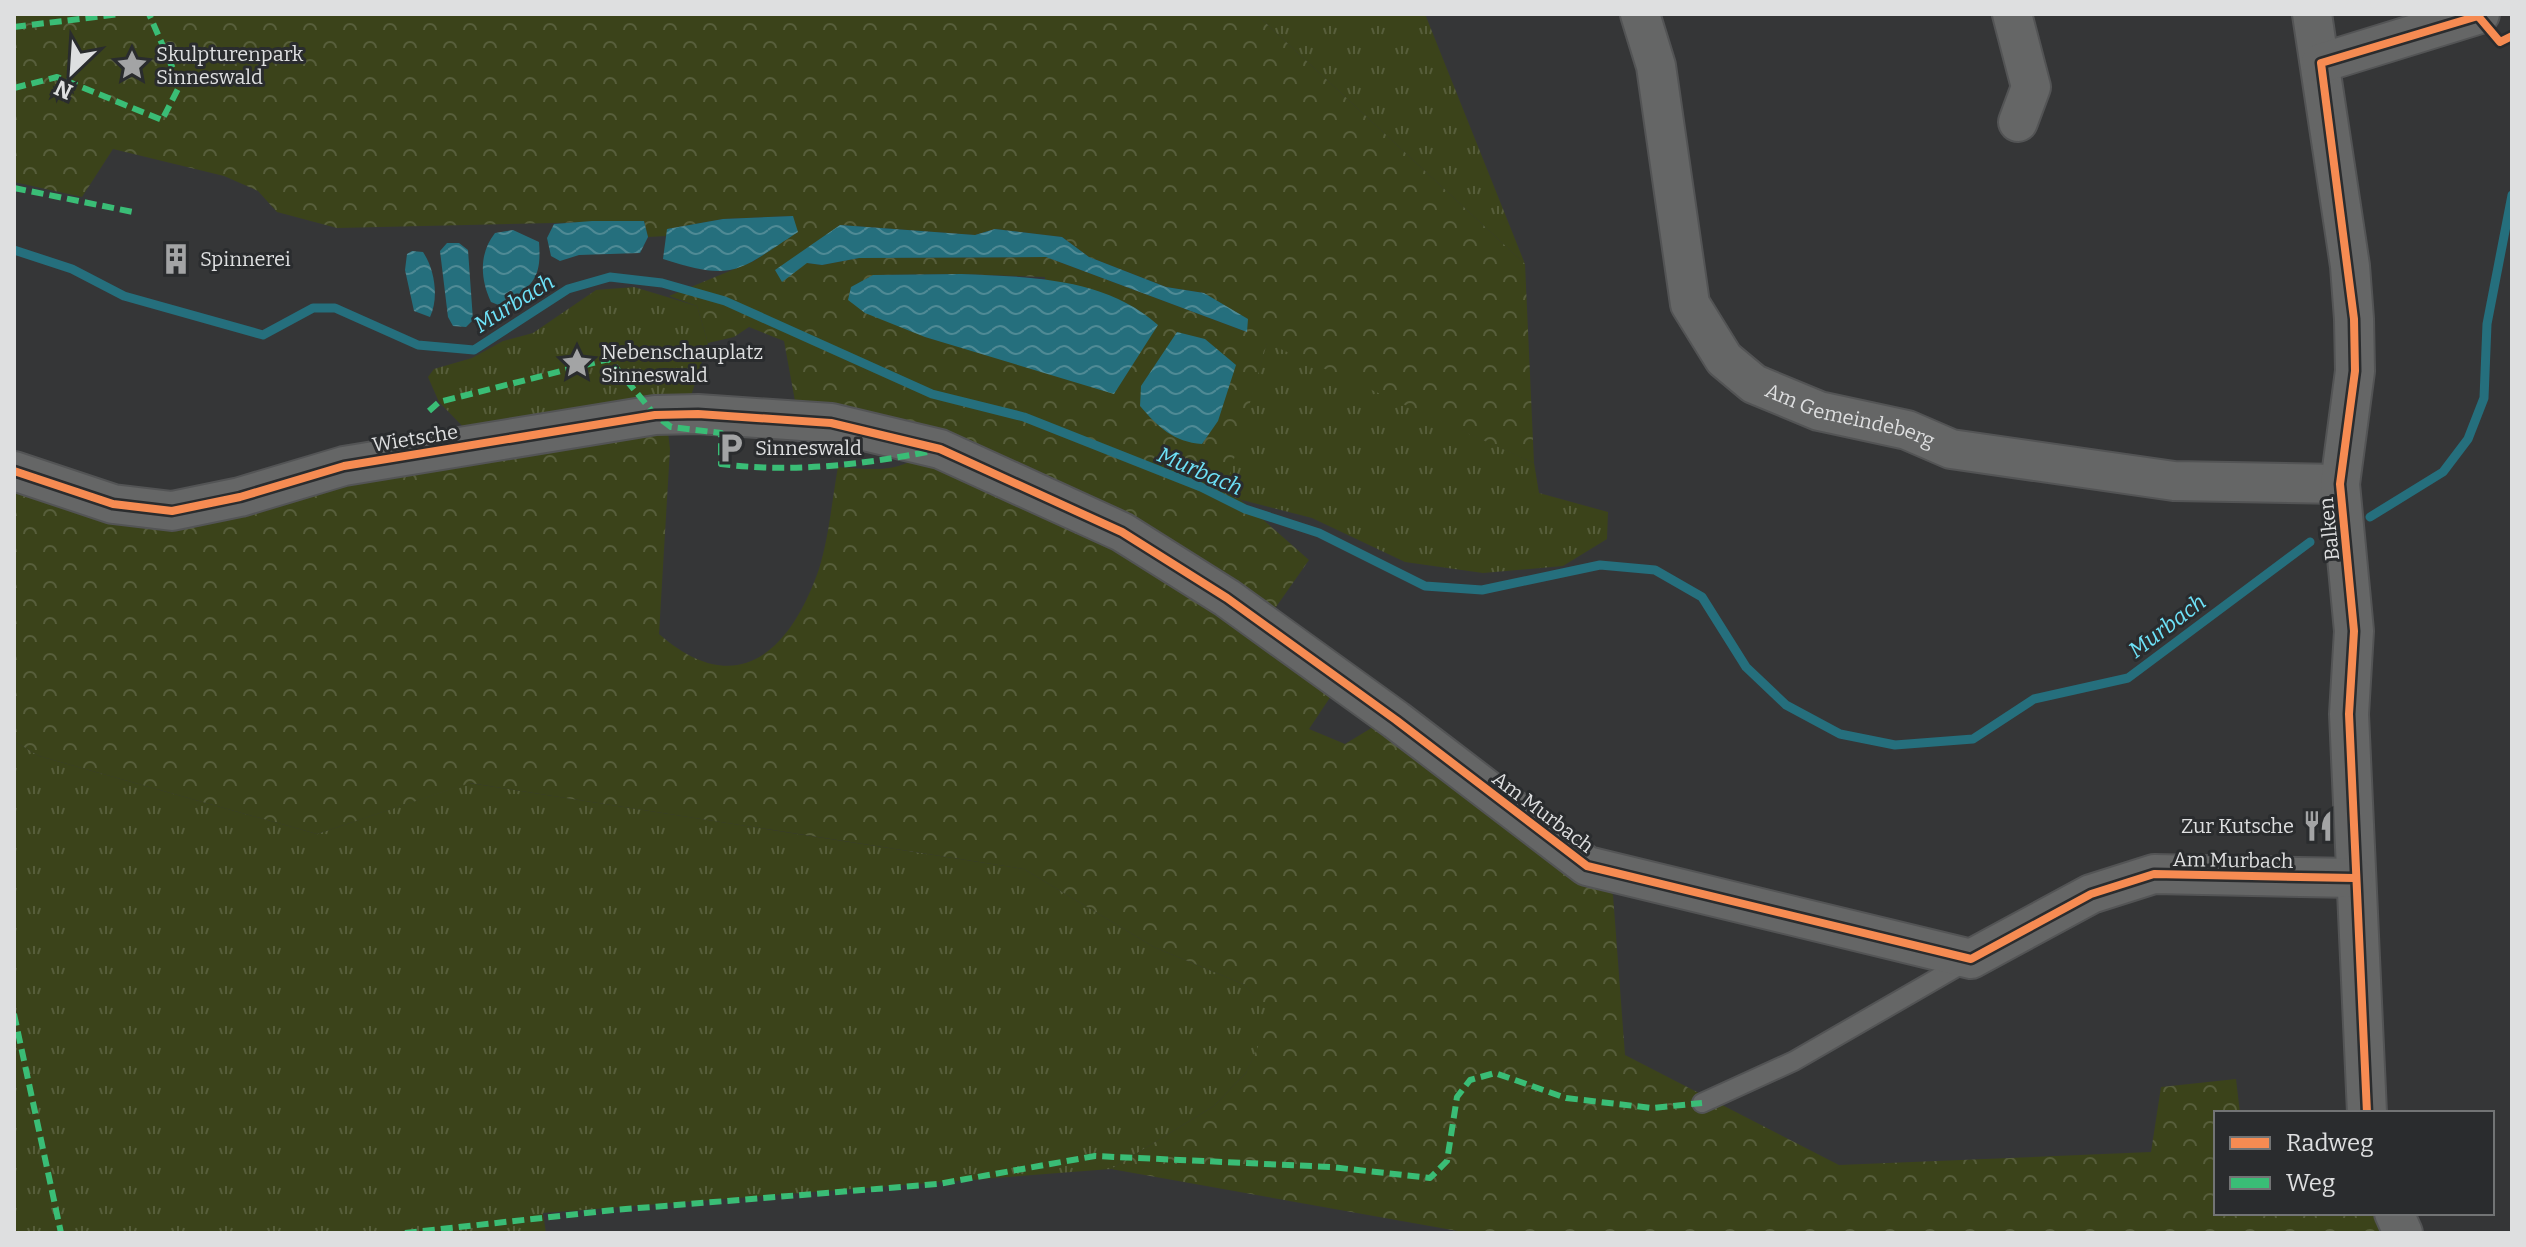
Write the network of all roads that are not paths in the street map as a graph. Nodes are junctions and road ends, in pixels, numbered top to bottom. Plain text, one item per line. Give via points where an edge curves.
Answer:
1 (1640, 14) edge
2 (2012, 14) edge
3 (2312, 14) edge
4 (2480, 14) edge
5 (2321, 63) junction
6 (2018, 122) dead end
7 (831, 423) joint
8 (14, 471) edge
9 (2340, 484) junction
10 (2354, 878) junction
11 (1971, 959) junction
12 (1702, 1103) dead end
13 (2367, 1111) edge

1 - 9 street, Am Gemeindeberg via 1656,66 1690,304 1724,359 1754,384 1819,411 1907,430 1951,449 2174,481
2 - 6 street via 2031,87
3 - 5 street, Balken
4 - 5 street
5 - 9 street, Balken via 2354,319 2355,371
7 - 8 street, Wietsche via 655,415 344,466 172,511 113,504
7 - 11 street, Am Murbach via 940,449 1122,532 1227,598 1587,866
9 - 10 street, Balken via 2354,631 2349,714
10 - 11 street, Am Murbach via 2154,874 2091,894
10 - 13 street, Balken
11 - 12 lane, Am Murbach via 1794,1061

